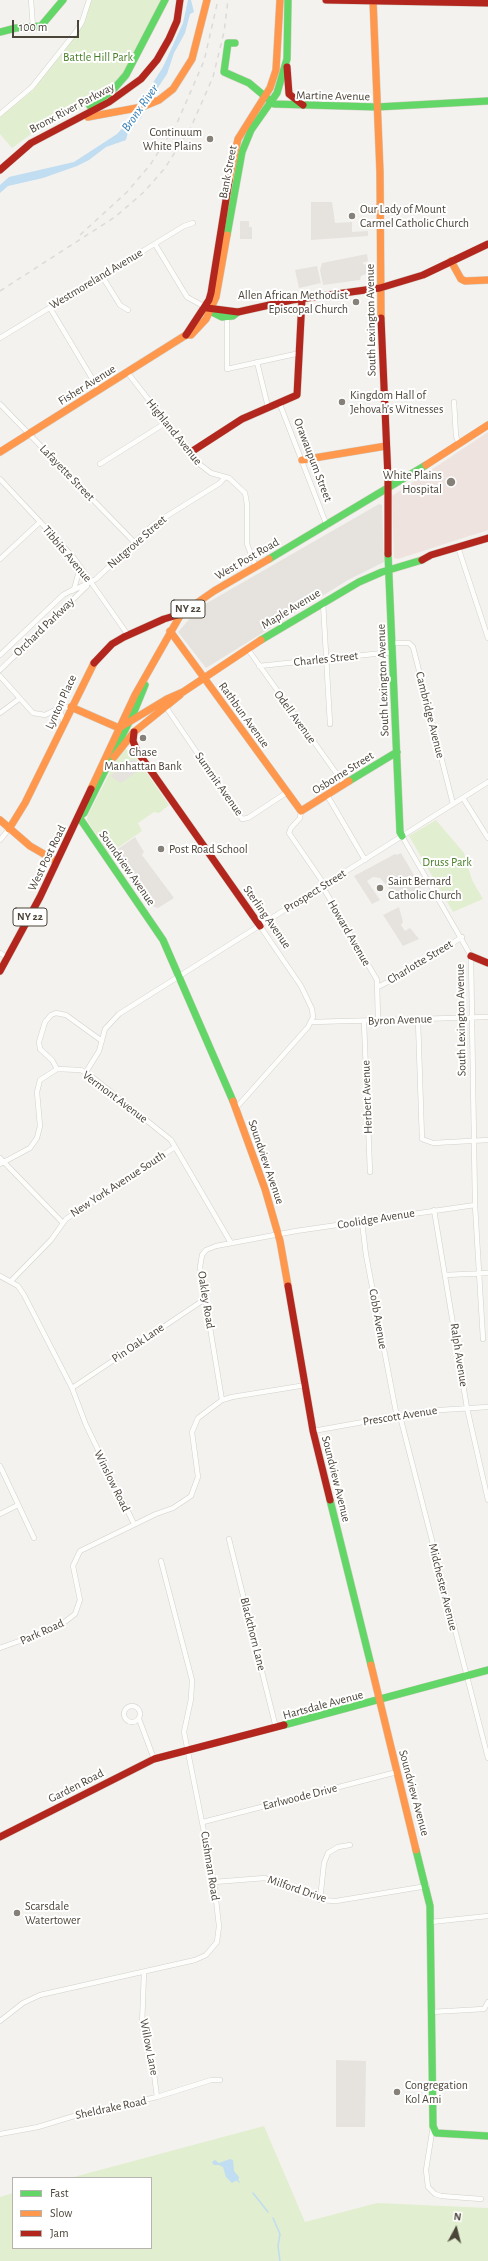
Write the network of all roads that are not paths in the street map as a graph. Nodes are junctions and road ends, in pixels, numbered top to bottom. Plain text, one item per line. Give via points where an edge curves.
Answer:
1 (31, 0) edge
2 (63, 0) edge
3 (89, 0) edge
4 (165, 0) edge
5 (177, 0) edge
6 (180, 0) edge
7 (206, 0) edge
8 (280, 0) edge
9 (288, 0) edge
10 (326, 0) edge
11 (373, 0) edge
12 (488, 3) edge
13 (33, 27) junction
14 (0, 32) edge
15 (235, 43) dead end
16 (287, 59) junction
17 (264, 97) junction
18 (488, 101) edge
19 (271, 102) junction
20 (304, 105) junction
21 (90, 106) junction
22 (378, 107) junction
23 (0, 114) edge
24 (66, 124) junction
25 (0, 162) edge
26 (0, 170) edge
27 (193, 223) dead end
28 (155, 244) junction
29 (488, 244) edge
30 (451, 261) junction
31 (102, 276) junction
32 (488, 280) edge
33 (380, 288) junction
34 (302, 299) junction
35 (50, 308) junction
36 (209, 309) junction
37 (128, 310) dead end
38 (238, 312) junction
39 (227, 318) junction
40 (0, 338) edge
41 (300, 352) junction
42 (257, 362) junction
43 (127, 372) junction
44 (100, 390) junction
45 (280, 402) junction
46 (454, 402) dead end
47 (0, 404) edge
48 (268, 407) junction
49 (167, 422) junction
50 (488, 425) edge
51 (29, 434) junction
52 (459, 444) junction
53 (386, 446) junction
54 (0, 452) edge
55 (191, 452) junction
56 (302, 460) junction
57 (100, 464) dead end
58 (224, 477) junction
59 (0, 479) edge
60 (388, 490) junction
61 (40, 522) junction
62 (327, 526) junction
63 (488, 538) edge
64 (134, 542) junction
65 (458, 547) junction
66 (0, 559) edge
67 (256, 567) junction
68 (80, 568) junction
69 (389, 570) junction
70 (90, 582) junction
71 (72, 591) junction
72 (323, 602) junction
73 (182, 614) junction
74 (170, 631) junction
75 (128, 635) junction
76 (488, 638) edge
77 (392, 643) junction
78 (247, 648) junction
79 (393, 652) junction
80 (0, 655) edge
81 (327, 658) junction
82 (259, 666) junction
83 (0, 670) edge
84 (0, 676) edge
85 (147, 677) junction
86 (204, 678) junction
87 (183, 692) junction
88 (19, 699) junction
89 (71, 707) junction
90 (166, 707) junction
91 (0, 713) edge
92 (48, 713) junction
93 (128, 722) junction
94 (330, 724) dead end
95 (62, 726) junction
96 (119, 728) junction
97 (134, 732) junction
98 (120, 748) junction
99 (137, 750) junction
100 (397, 752) junction
101 (106, 769) junction
102 (488, 782) edge
103 (344, 784) junction
104 (286, 792) junction
105 (327, 795) junction
106 (463, 798) junction
107 (453, 804) junction
108 (301, 812) junction
109 (79, 817) junction
110 (0, 820) edge
111 (9, 829) junction
112 (402, 836) junction
113 (488, 838) edge
114 (0, 840) edge
115 (365, 860) junction
116 (56, 861) junction
117 (323, 886) junction
118 (260, 926) junction
119 (462, 937) junction
120 (0, 953) edge
121 (471, 956) junction
122 (8, 958) junction
123 (488, 963) edge
124 (0, 971) edge
125 (179, 978) junction
126 (378, 987) junction
127 (471, 1017) junction
128 (488, 1017) edge
129 (418, 1020) junction
130 (378, 1021) junction
131 (312, 1022) junction
132 (364, 1022) junction
133 (102, 1041) junction
134 (57, 1069) junction
135 (86, 1072) junction
136 (236, 1108) junction
137 (475, 1140) junction
138 (488, 1140) edge
139 (175, 1147) junction
140 (1, 1161) edge
141 (370, 1172) dead end
142 (475, 1205) junction
143 (434, 1210) junction
144 (62, 1222) junction
145 (362, 1222) junction
146 (278, 1235) junction
147 (231, 1243) junction
148 (488, 1273) edge
149 (478, 1274) junction
150 (445, 1275) junction
151 (0, 1276) edge
152 (11, 1281) junction
153 (205, 1299) junction
154 (482, 1339) dead end
155 (306, 1385) junction
156 (72, 1388) junction
157 (222, 1400) junction
158 (488, 1407) edge
159 (467, 1408) junction
160 (398, 1415) junction
161 (313, 1431) junction
162 (0, 1466) edge
163 (488, 1500) edge
164 (18, 1506) junction
165 (0, 1514) edge
166 (134, 1524) junction
167 (34, 1538) dead end
168 (229, 1540) dead end
169 (161, 1561) dead end
170 (0, 1648) edge
171 (488, 1670) edge
172 (466, 1677) junction
173 (378, 1701) junction
174 (139, 1719) dead end
175 (276, 1728) junction
176 (188, 1751) junction
177 (162, 1757) joint
178 (488, 1758) edge
179 (154, 1759) junction
180 (397, 1772) junction
181 (203, 1822) junction
182 (0, 1837) edge
183 (350, 1845) dead end
184 (214, 1882) junction
185 (427, 1886) junction
186 (320, 1900) junction
187 (488, 1916) edge
188 (432, 1922) junction
189 (144, 1972) junction
190 (488, 2002) edge
191 (431, 2012) junction
192 (0, 2021) edge
193 (220, 2080) dead end
194 (158, 2097) junction
195 (433, 2126) junction
196 (0, 2134) edge
197 (488, 2136) edge
198 (481, 2199) dead end

1 - 13 street
2 - 13 main road via 43,24
3 - 23 street via 82,22 75,33 32,87
4 - 21 main road via 126,75 112,91
5 - 21 main road, Bronx River Parkway via 169,31 149,64 126,86
6 - 24 main road, Bronx River Parkway via 178,17 171,36 146,73 116,98
7 - 24 main road via 196,48 190,64 176,85 155,102 130,111 94,115
8 - 17 main road, Bank Street via 276,70
9 - 16 main road, Bank Street
10 - 11 main road
11 - 12 main road
11 - 22 main road, South Lexington Avenue
13 - 14 main road
15 - 17 main road, Martine Avenue via 228,43 224,72 249,83
16 - 19 main road, Bank Street via 280,86
16 - 20 main road via 289,93 293,99
17 - 19 main road, Martine Avenue
17 - 36 main road, Bank Street via 241,132 235,147
18 - 22 main road, Martine Avenue
19 - 20 main road, Martine Avenue via 290,106
19 - 36 main road, Bank Street via 251,130 242,152 216,297
20 - 22 main road, Martine Avenue
21 - 25 main road, Bronx River Parkway via 32,136
22 - 33 main road, South Lexington Avenue via 381,197
24 - 26 main road, Bronx River Parkway via 31,143
27 - 28 street, Westmoreland Avenue
28 - 31 street, Westmoreland Avenue
28 - 36 street via 187,297
29 - 30 main road
30 - 32 main road via 465,282
30 - 33 main road via 423,275
31 - 35 street, Westmoreland Avenue
31 - 37 street via 120,305
33 - 34 main road
33 - 53 main road, South Lexington Avenue
34 - 38 main road
34 - 41 main road
35 - 40 street, Westmoreland Avenue
35 - 44 street
36 - 38 main road
36 - 39 main road via 219,317
36 - 43 main road, Fisher Avenue via 186,335
38 - 39 main road
39 - 42 street via 227,369
41 - 42 street
41 - 45 main road via 297,395
42 - 48 street
43 - 44 main road, Fisher Avenue
43 - 49 street, Highland Avenue
44 - 51 main road, Fisher Avenue
45 - 48 main road
45 - 56 street, Orawaupum Street
46 - 52 street via 456,436
47 - 51 street, Lafayette Street
48 - 55 main road via 242,419
49 - 55 street, Highland Avenue
49 - 57 street
50 - 52 main road, NY 22
51 - 54 main road, Fisher Avenue
51 - 64 street, Lafayette Street
52 - 60 main road, NY 22
53 - 56 main road
53 - 60 main road, South Lexington Avenue
55 - 58 street, Highland Avenue via 205,469
56 - 62 street, Orawaupum Street
58 - 64 street, Nutgrove Street via 220,483 154,524
58 - 67 street, Highland Avenue via 236,483 246,498 246,540
59 - 61 street, Tibbits Avenue
60 - 62 main road, West Post Road / NY 22
60 - 69 main road, South Lexington Avenue
61 - 66 street
61 - 68 street, Tibbits Avenue via 74,558
62 - 67 main road, West Post Road / NY 22
63 - 65 main road, Maple Avenue
64 - 70 street, Nutgrove Street
65 - 69 main road, Maple Avenue
65 - 76 street
67 - 73 main road, West Post Road / NY 22 via 206,595
68 - 70 street, Tibbits Avenue
68 - 71 street, Orchard Parkway via 76,586
69 - 72 main road, Maple Avenue via 359,582
69 - 77 main road, South Lexington Avenue
70 - 71 street, Orchard Parkway
70 - 75 street, Tibbits Avenue
70 - 83 street, Orchard Parkway
71 - 80 street, Orchard Parkway via 63,595
72 - 78 main road, Maple Avenue
72 - 81 street
73 - 74 main road, West Post Road / NY 22
73 - 75 main road, Lynton Place
74 - 85 main road, West Post Road / NY 22
74 - 86 main road, Rathbun Avenue
75 - 89 main road, Lynton Place via 112,644 97,658
77 - 79 main road, South Lexington Avenue
77 - 107 street, Cambridge Avenue via 409,643 413,647
78 - 82 street, Odell Avenue
78 - 86 main road, Maple Avenue
79 - 81 street, Charles Street
79 - 100 main road, South Lexington Avenue
81 - 82 street, Charles Street
81 - 94 street
82 - 103 street, Odell Avenue
84 - 88 street
85 - 93 main road, West Post Road / NY 22
85 - 96 main road, West Post Road / NY 22
86 - 87 main road, Maple Avenue
86 - 104 main road, Rathbun Avenue
87 - 90 main road
87 - 93 main road, Maple Avenue via 167,698
88 - 91 street
88 - 92 street via 33,713
89 - 92 street via 59,708
89 - 95 main road, Lynton Place
89 - 96 main road
90 - 97 main road
90 - 104 street, Summit Avenue via 242,819 248,818
92 - 95 street via 61,713 64,719
93 - 96 main road, Maple Avenue
93 - 101 main road, West Post Road / NY 22
95 - 111 main road, Lynton Place via 22,809
96 - 109 main road, West Post Road / NY 22 via 80,807
97 - 98 main road
97 - 99 main road, Sterling Avenue via 133,741
98 - 99 main road via 129,746
98 - 101 main road
99 - 118 main road, Sterling Avenue
100 - 103 main road, Osborne Street
100 - 112 main road, South Lexington Avenue
101 - 109 main road, West Post Road / NY 22 via 84,813
102 - 106 street, Prospect Street
103 - 105 main road, Osborne Street
104 - 108 main road, Rathbun Avenue
105 - 108 main road, Osborne Street
105 - 115 street
106 - 107 street, Prospect Street
106 - 113 street
107 - 112 street, Prospect Street
108 - 117 street, Howard Avenue via 300,818 289,833
109 - 116 main road, West Post Road / NY 22
109 - 125 main road, Soundview Avenue via 152,923
110 - 111 main road
111 - 114 street, Lynton Place
111 - 116 main road via 40,853
112 - 115 street, Prospect Street
112 - 119 street, South Lexington Avenue
115 - 117 street, Prospect Street
116 - 122 main road, West Post Road / NY 22
117 - 118 street, Prospect Street
117 - 126 street, Howard Avenue via 377,980
118 - 125 street, Prospect Street
118 - 131 street, Sterling Avenue via 301,986 313,1012
119 - 121 street, South Lexington Avenue
119 - 126 street, Charlotte Street
120 - 122 street
121 - 123 main road
121 - 127 street, South Lexington Avenue
122 - 124 main road, West Post Road / NY 22
125 - 133 street, Prospect Street via 114,1017
125 - 136 main road, Soundview Avenue
126 - 130 street, Howard Avenue
127 - 128 street, Byron Avenue
127 - 129 street, Byron Avenue
127 - 137 street, South Lexington Avenue
129 - 130 street, Byron Avenue
129 - 137 street via 422,1139 433,1143
130 - 132 street, Byron Avenue
131 - 132 street, Byron Avenue
131 - 136 street
132 - 141 street, Herbert Avenue
133 - 134 street via 66,1015 56,1013 48,1018 40,1036 40,1048
133 - 135 street, Prospect Street via 96,1057
134 - 135 street, Vermont Avenue via 71,1068
134 - 140 street via 43,1078 37,1087 40,1126 37,1138 30,1148
135 - 139 street, Vermont Avenue via 162,1132
136 - 146 main road, Soundview Avenue via 265,1189
137 - 138 street
137 - 142 street, South Lexington Avenue
139 - 144 street, New York Avenue South
139 - 147 street, Vermont Avenue
140 - 144 street, New York Avenue South
142 - 143 street, Coolidge Avenue
142 - 149 street, South Lexington Avenue
143 - 145 street, Coolidge Avenue
143 - 150 street, Ralph Avenue
144 - 152 street, New York Avenue South via 52,1240
145 - 146 street, Coolidge Avenue
145 - 160 street, Cobb Avenue via 391,1393
146 - 147 street, Oakley Road
146 - 155 main road, Soundview Avenue
147 - 153 street, Oakley Road via 206,1250 202,1255 200,1267
148 - 149 street
149 - 150 street
149 - 154 street, South Lexington Avenue
150 - 159 street, Ralph Avenue
151 - 152 street, Winslow Road
152 - 156 street, Winslow Road via 24,1295
153 - 156 street, Pin Oak Lane
153 - 157 street, Oakley Road
155 - 157 street, Winslow Road
155 - 161 main road, Soundview Avenue
156 - 166 street, Winslow Road via 89,1432
157 - 166 street, Winslow Road via 198,1418 193,1428 198,1477 192,1496 173,1508
158 - 159 street, Prescott Avenue
159 - 160 street, Prescott Avenue
159 - 163 street, Ralph Avenue
160 - 161 street, Prescott Avenue
160 - 172 street, Midchester Avenue
161 - 173 main road, Soundview Avenue
162 - 164 street
164 - 165 street
164 - 167 street
166 - 170 street, Park Road via 80,1551 73,1572 80,1600 78,1610 71,1618 42,1633
168 - 175 street, Blackthorn Lane
169 - 176 street, Cushman Road via 192,1680 192,1699 184,1732
171 - 172 main road, Hartsdale Avenue
172 - 173 main road, Hartsdale Avenue
172 - 178 street, Midchester Avenue
173 - 175 main road, Hartsdale Avenue
173 - 180 main road, Soundview Avenue
174 - 179 street
175 - 176 main road, Hartsdale Avenue
176 - 177 main road, Hartsdale Avenue
176 - 181 street, Cushman Road
177 - 179 main road, Garden Road
179 - 182 main road, Garden Road
180 - 181 street, Earlwoode Drive
180 - 185 main road, Soundview Avenue
181 - 184 street, Cushman Road
183 - 186 street via 338,1847 328,1853 324,1863
184 - 186 street, Milford Drive via 264,1878
184 - 189 street, Cushman Road via 219,1926 214,1947 206,1955 195,1960
185 - 186 street, Milford Drive via 336,1901
185 - 188 main road, Soundview Avenue
187 - 188 street
188 - 191 main road, Soundview Avenue
189 - 192 street, Cushman Road via 40,1995 23,2003
189 - 194 street, Willow Lane via 142,2025
190 - 191 street via 484,2009
191 - 195 main road, Soundview Avenue
193 - 194 street, Sheldrake Road via 211,2080
194 - 196 street, Sheldrake Road
195 - 197 main road via 436,2133
195 - 198 street via 426,2170 428,2187 441,2196

